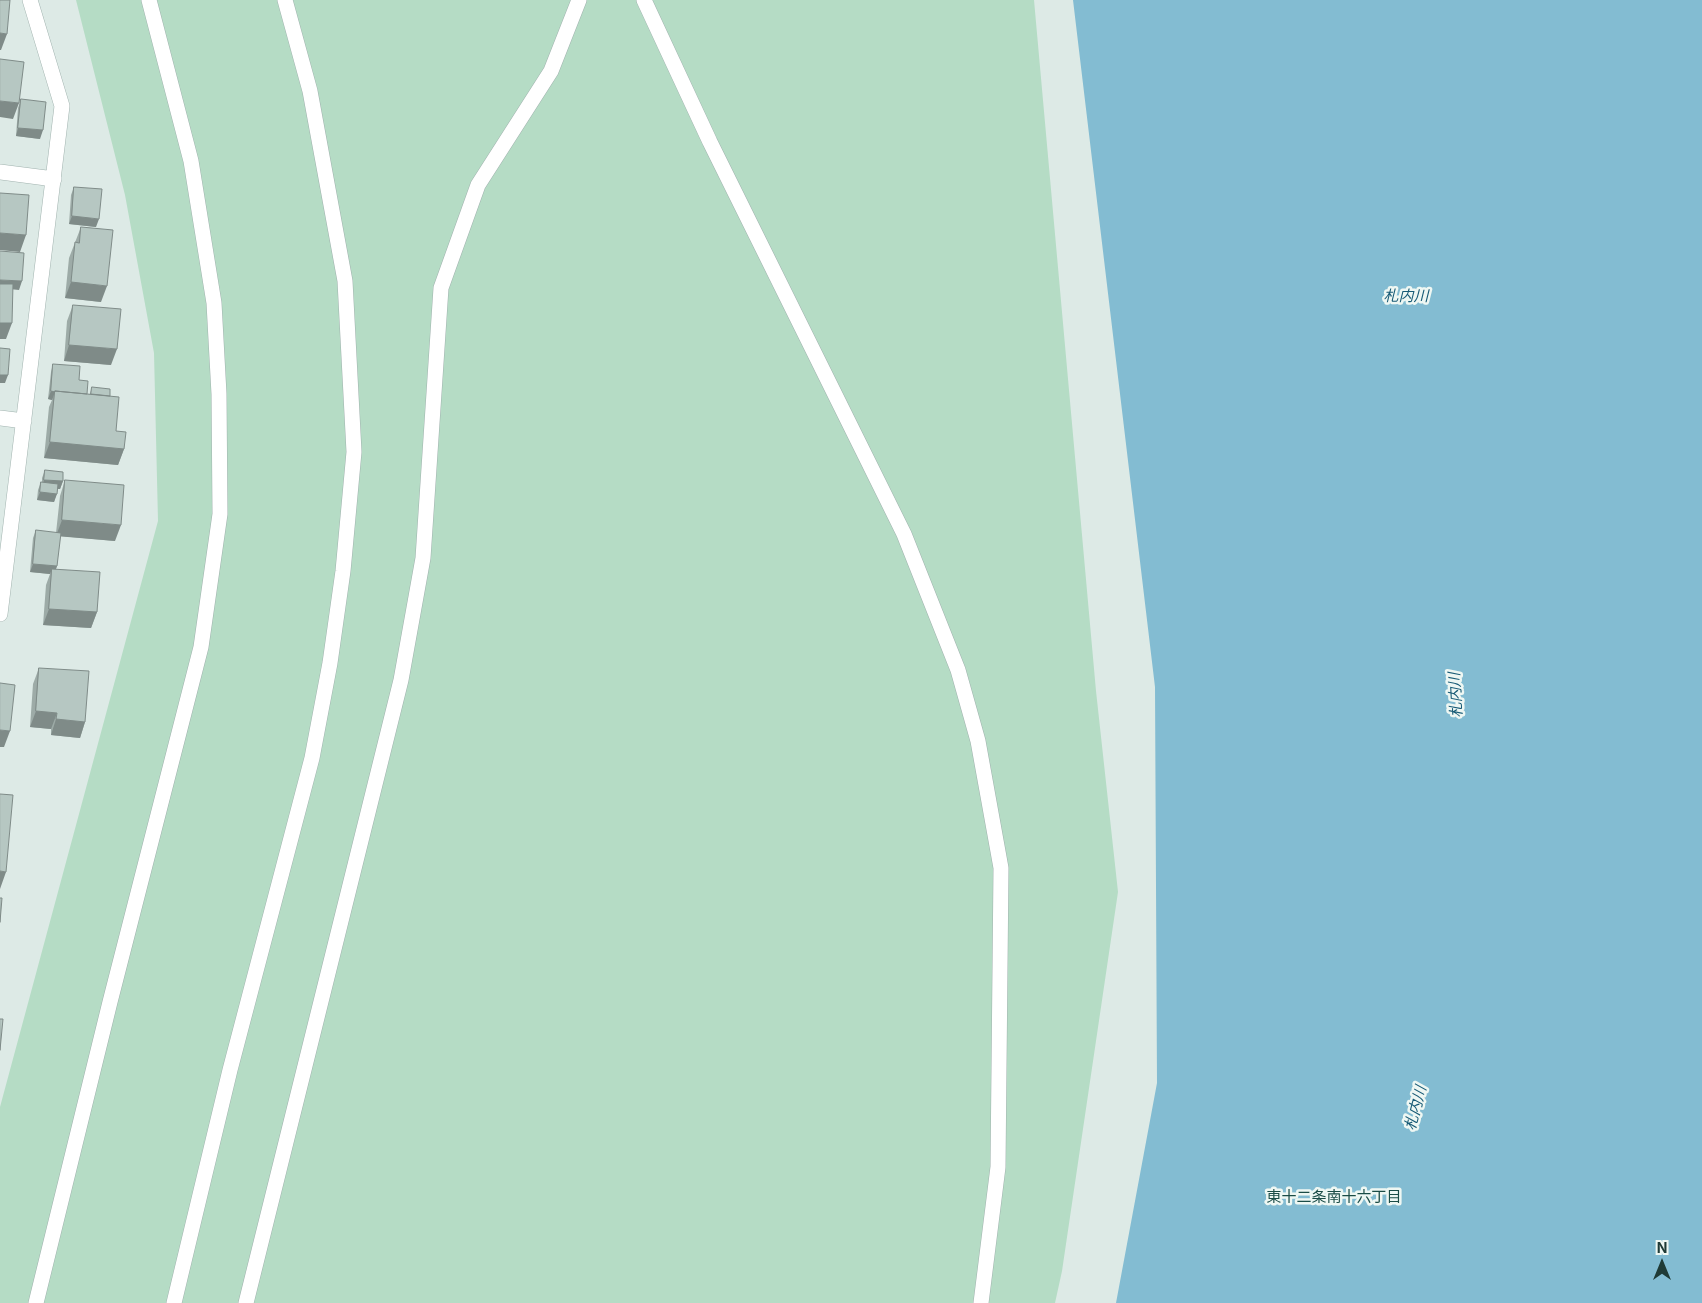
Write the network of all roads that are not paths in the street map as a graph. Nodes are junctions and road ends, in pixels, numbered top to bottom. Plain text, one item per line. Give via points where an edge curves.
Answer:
1 (30, 0) edge
2 (149, 0) edge
3 (285, 0) edge
4 (579, 0) edge
5 (644, 0) edge
6 (0, 172) edge
7 (54, 179) junction
8 (0, 418) edge
9 (24, 421) junction
10 (0, 614) edge
11 (36, 1303) edge
12 (174, 1303) edge
13 (246, 1303) edge
14 (981, 1303) edge

1 - 7 street via 62,106
2 - 11 street via 191,160 214,303 220,514 201,646
3 - 12 street via 310,92 345,282 354,452 343,571 312,758 232,1060
4 - 13 street via 551,71 478,185 441,288 423,558 402,680
5 - 14 street via 710,142 904,534 958,670 978,741 1001,868 998,1167
6 - 7 street
7 - 9 street
8 - 9 street
9 - 10 street

